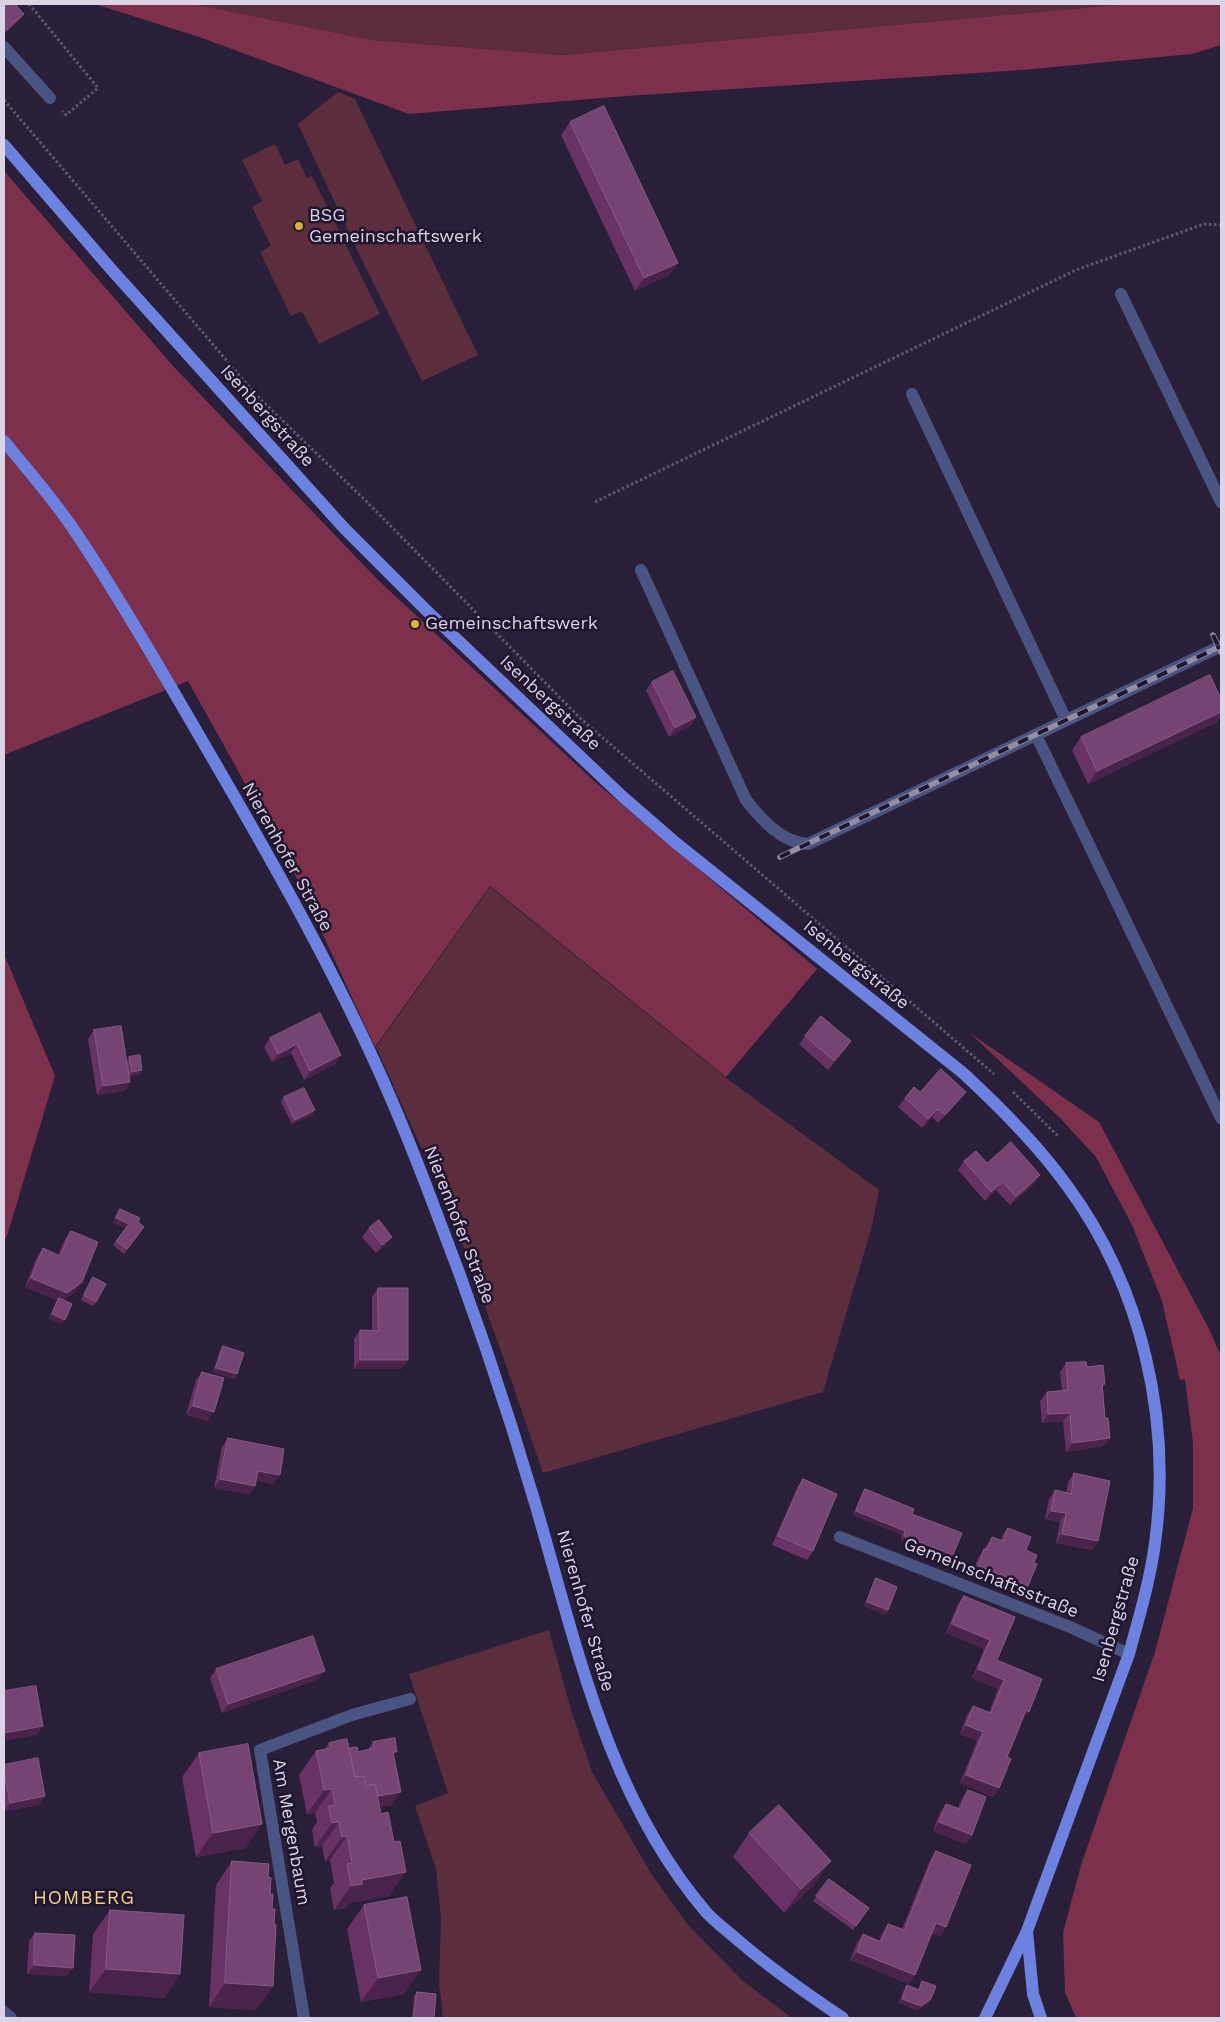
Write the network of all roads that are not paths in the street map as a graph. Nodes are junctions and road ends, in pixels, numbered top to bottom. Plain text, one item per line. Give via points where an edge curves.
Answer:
1 (4, 47) edge
2 (50, 98) road end
3 (4, 145) edge
4 (1121, 294) dead end
5 (912, 394) dead end
6 (4, 441) edge
7 (1221, 502) edge
8 (641, 570) dead end
9 (1221, 648) edge
10 (1066, 720) junction
11 (1036, 735) junction
12 (1221, 1118) edge
13 (840, 1537) dead end
14 (1129, 1654) junction
15 (410, 1699) dead end
16 (1027, 1931) junction
17 (4, 2012) edge
18 (11, 2018) edge
19 (304, 2018) edge
20 (843, 2018) edge
21 (985, 2018) edge
22 (1041, 2018) edge

1 - 2 street
3 - 14 main road, Isenbergstraße via 344,528 425,609 676,843 963,1073 1017,1125 1069,1187 1109,1254 1130,1304 1145,1354 1157,1417 1160,1482 1155,1544
4 - 7 street
5 - 10 street
6 - 20 main road, Nierenhofer Straße via 82,541 176,695 266,849 378,1069 486,1343 583,1672 607,1742 633,1799 664,1856 709,1915 768,1966
8 - 11 street via 746,800 792,842 808,844
9 - 10 street
10 - 11 street
11 - 12 street
13 - 14 street, Gemeinschaftsstraße via 1070,1627
14 - 16 main road, Isenbergstraße
15 - 19 street, Am Mergenbaum via 352,1715 260,1750
16 - 21 main road, Isenbergstraße
16 - 22 main road via 1033,1994
17 - 18 street

